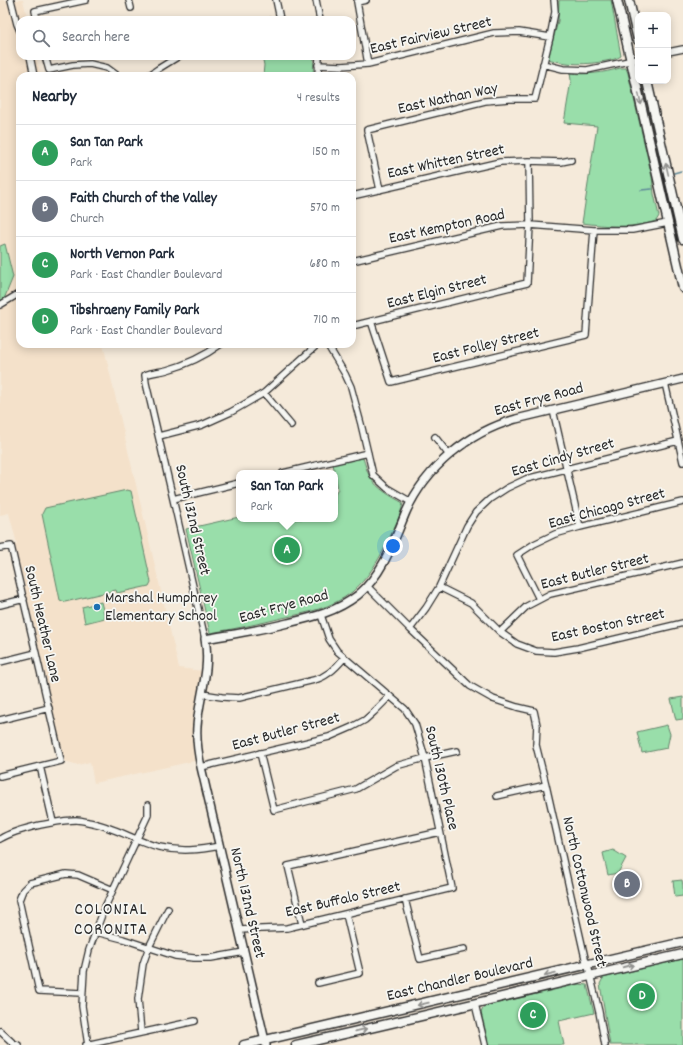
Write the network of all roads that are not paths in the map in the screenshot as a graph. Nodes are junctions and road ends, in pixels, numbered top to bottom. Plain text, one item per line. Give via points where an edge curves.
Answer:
1 (11, 0) edge
2 (86, 0) edge
3 (129, 0) edge
4 (276, 0) edge
5 (316, 0) edge
6 (366, 0) edge
7 (554, 0) edge
8 (617, 0) edge
9 (629, 0) edge
10 (131, 8) dead end
11 (36, 16) edge
12 (280, 16) edge
13 (319, 16) edge
14 (16, 20) edge
15 (635, 27) edge
16 (550, 37) junction
17 (683, 49) edge
18 (671, 51) edge
19 (31, 60) edge
20 (46, 60) edge
21 (173, 60) edge
22 (319, 60) edge
23 (635, 60) edge
24 (368, 64) junction
25 (543, 64) junction
26 (318, 65) junction
27 (33, 72) edge
28 (113, 72) edge
29 (154, 72) edge
30 (318, 72) edge
31 (640, 84) edge
32 (648, 84) edge
33 (571, 160) dead end
34 (529, 161) junction
35 (380, 190) junction
36 (356, 195) edge
37 (679, 221) junction
38 (668, 223) junction
39 (530, 224) junction
40 (594, 230) junction
41 (683, 239) edge
42 (356, 260) edge
43 (683, 288) edge
44 (16, 295) edge
45 (0, 305) edge
46 (371, 321) junction
47 (356, 325) edge
48 (215, 348) edge
49 (314, 348) edge
50 (329, 348) edge
51 (683, 379) edge
52 (665, 383) junction
53 (264, 393) junction
54 (553, 410) junction
55 (291, 425) dead end
56 (158, 436) junction
57 (435, 437) dead end
58 (678, 441) junction
59 (368, 453) junction
60 (449, 455) junction
61 (683, 462) edge
62 (566, 468) junction
63 (296, 470) edge
64 (236, 484) edge
65 (173, 499) junction
66 (411, 502) junction
67 (683, 502) edge
68 (580, 527) junction
69 (0, 548) edge
70 (683, 563) edge
71 (367, 586) junction
72 (439, 587) junction
73 (24, 599) junction
74 (539, 599) junction
75 (0, 605) edge
76 (321, 615) junction
77 (683, 623) edge
78 (410, 629) junction
79 (500, 632) junction
80 (205, 640) junction
81 (36, 653) junction
82 (344, 658) junction
83 (0, 662) edge
84 (202, 694) junction
85 (390, 696) junction
86 (49, 708) junction
87 (0, 720) edge
88 (457, 751) dead end
89 (260, 753) junction
90 (424, 758) junction
91 (40, 766) junction
92 (201, 767) junction
93 (0, 776) edge
94 (546, 785) junction
95 (497, 796) dead end
96 (148, 805) dead end
97 (53, 822) junction
98 (440, 832) junction
99 (0, 839) edge
100 (137, 839) junction
101 (220, 846) junction
102 (452, 888) joint
103 (113, 890) junction
104 (405, 900) junction
105 (168, 909) dead end
106 (346, 914) junction
107 (302, 924) junction
108 (239, 930) junction
109 (96, 932) junction
110 (681, 943) edge
111 (149, 947) junction
112 (464, 949) dead end
113 (244, 952) junction
114 (683, 954) edge
115 (648, 962) junction
116 (588, 965) junction
117 (590, 975) junction
118 (318, 983) dead end
119 (82, 993) junction
120 (475, 1004) junction
121 (195, 1021) dead end
122 (0, 1031) edge
123 (141, 1032) junction
124 (266, 1043) edge
125 (14, 1044) edge
126 (87, 1045) edge
127 (244, 1045) edge
128 (296, 1045) edge
129 (484, 1045) edge
130 (605, 1045) edge

1 - 14 street
2 - 11 street via 35,11
3 - 10 street
4 - 12 street
5 - 13 street
6 - 24 street via 357,2
7 - 16 street
8 - 23 main road
9 - 15 main road
16 - 24 street, East Fairview Street via 519,32 494,34
16 - 25 street
17 - 18 street
19 - 27 street
20 - 28 street via 48,70 90,64 108,68
21 - 29 street
22 - 26 street
23 - 25 street via 587,70 563,69
24 - 26 street, East Fairview Street
25 - 35 street, East Nathan Way via 535,100 485,101 367,130
26 - 30 street
31 -> 38 main road
37 -> 32 main road
33 - 34 street, East Whitten Street
34 - 35 street, East Whitten Street via 500,162
34 - 39 street
35 - 36 street, East Whitten Street
37 - 38 main road
37 - 41 main road
38 - 40 street, East Kempton Road via 632,230
38 - 43 main road
39 - 40 street, East Kempton Road
39 - 42 street, East Kempton Road via 502,226
39 - 46 street, East Elgin Street via 527,283
40 - 46 street, East Folley Street via 586,335 391,382
44 - 45 street
46 - 47 street, East Elgin Street
48 - 56 street, South 132nd Street via 182,364 146,375
49 - 53 street
50 - 59 street via 351,387
51 - 52 street, East Frye Road
52 - 54 street, East Frye Road
52 - 58 street
53 - 55 street
53 - 56 street via 202,425
54 - 60 street, East Frye Road via 504,422 470,440
54 - 62 street
56 - 65 street, South 132nd Street
57 - 60 street
58 - 61 street
58 - 62 street, East Cindy Street
59 - 63 street
59 - 66 street via 373,475 387,488
60 - 66 street, East Frye Road via 430,475
62 - 68 street
62 - 72 street, East Cindy Street via 526,479 506,488 476,512
64 - 65 street
65 - 80 street, South 132nd Street
66 - 71 street, East Frye Road via 385,559
67 - 68 street, East Chicago Street
68 - 74 street, East Chicago Street via 555,534 517,555
69 - 73 street, South Heather Lane via 11,546
70 - 74 street, East Butler Street via 550,594
71 - 76 street, East Frye Road via 347,602
71 - 78 street
72 - 78 street, East Cindy Street
72 - 79 street, East Boston Street via 471,603
73 - 75 street
73 - 81 street, South Heather Lane
74 - 79 street, East Butler Street via 521,611
76 - 80 street, East Frye Road
76 - 82 street, South 130th Place via 329,639
77 - 79 street, East Boston Street via 554,652 536,651 516,644
78 - 94 street, North Cottonwood Street via 470,686 493,699 534,711 537,725 536,745
80 - 84 street, South 132nd Street via 207,666
81 - 83 street
81 - 86 street, South Heather Lane
82 - 84 street via 329,674 314,680 239,698
82 - 85 street, South 130th Place
84 - 92 street, South 132nd Street via 196,735
85 - 89 street, East Butler Street via 366,720 352,727 329,737
85 - 90 street, South 130th Place via 415,724
86 - 87 street
86 - 91 street via 60,761
88 - 90 street
89 - 90 street via 274,810 356,789 396,766
89 - 92 street, East Butler Street
90 - 98 street, South 130th Place
91 - 93 street
91 - 97 street
92 - 101 street, North 132nd Street
94 - 95 street
94 - 116 street, North Cottonwood Street
96 - 100 street via 148,815
97 - 99 street via 24,829
97 - 100 street via 77,820 97,823
98 - 102 street, South 130th Place
98 - 107 street via 288,866
100 - 101 street via 160,847 189,851
100 - 103 street
101 - 108 street, North 132nd Street
102 - 104 street, East Buffalo Street
103 - 109 street
103 - 119 street via 78,875 66,874 30,883 23,890 19,900 39,991
104 - 106 street, East Buffalo Street
104 - 112 street via 420,959
105 - 111 street
106 - 107 street, East Buffalo Street
106 - 118 street via 360,973
107 - 108 street, East Buffalo Street via 287,928
108 - 113 street, North 132nd Street
109 - 111 street
109 - 119 street via 84,971
110 - 115 main road via 677,948 651,956
110 - 116 main road, East Chandler Boulevard
111 - 113 street via 175,956 194,958 211,958
111 - 123 street via 143,964 138,999
113 - 124 street, North 132nd Street
114 - 115 main road, East Chandler Boulevard
117 -> 115 main road, East Chandler Boulevard
116 - 117 street, North Cottonwood Street
116 -> 124 main road, East Chandler Boulevard
117 - 120 main road, East Chandler Boulevard
117 - 130 street, North Cottonwood Street
119 - 126 street
128 -> 120 main road, East Chandler Boulevard
120 - 129 street
121 - 123 street
122 - 125 street
123 - 126 street
124 - 127 main road, East Chandler Boulevard

